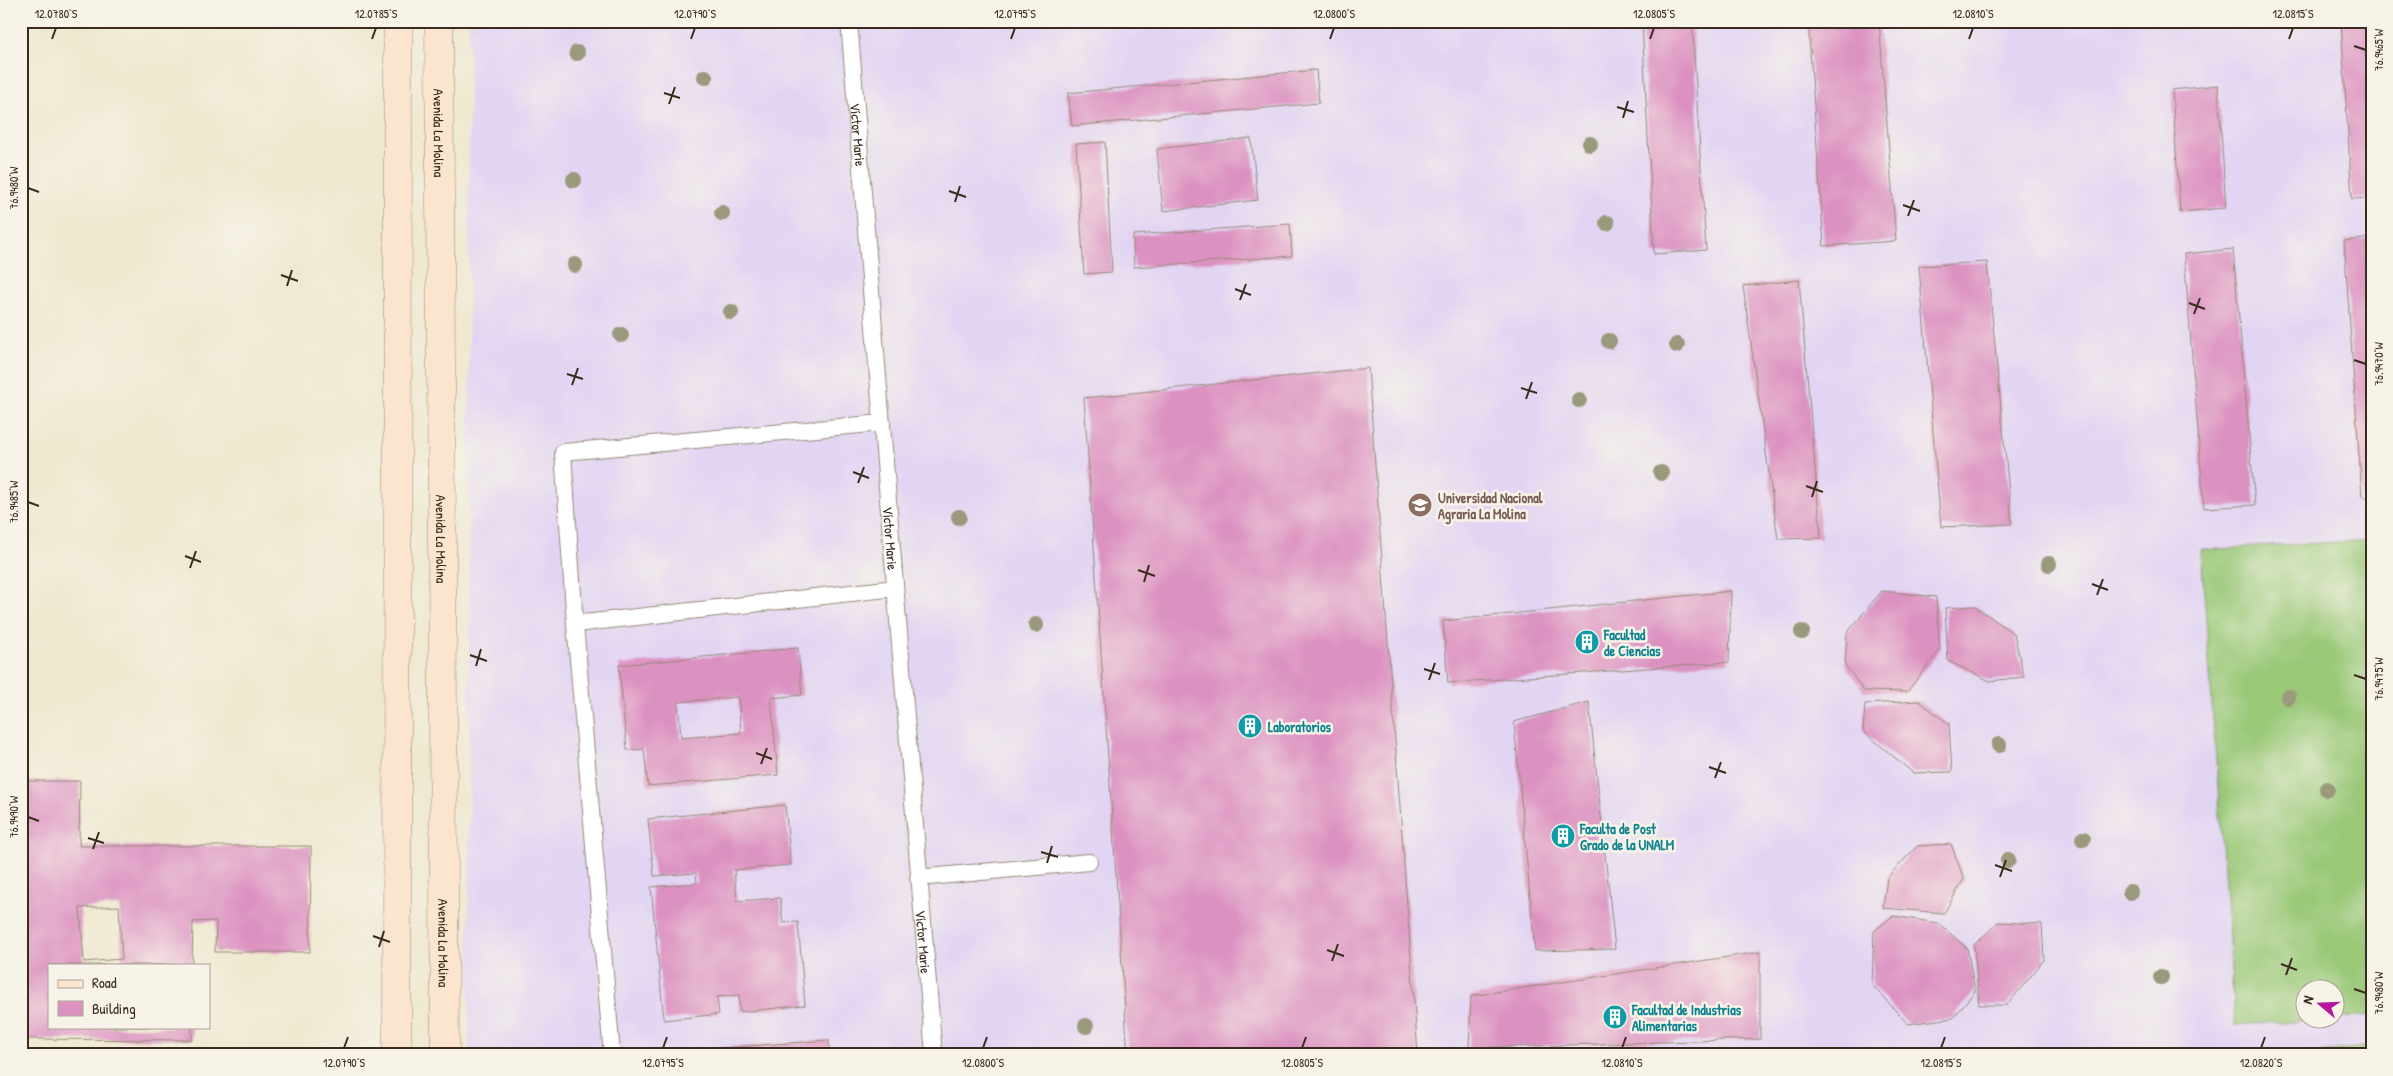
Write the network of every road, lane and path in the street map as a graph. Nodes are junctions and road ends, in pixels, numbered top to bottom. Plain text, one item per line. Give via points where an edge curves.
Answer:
1 (398, 21) edge
2 (439, 21) edge
3 (849, 21) edge
4 (882, 423) junction
5 (895, 588) junction
6 (575, 624) junction
7 (1089, 862) dead end
8 (918, 878) junction
9 (397, 1055) edge
10 (445, 1055) edge
11 (612, 1055) edge
12 (934, 1055) edge

1 - 9 main road
2 - 10 main road, Avenida La Molina
3 - 4 lane, Víctor Marie
4 - 5 lane, Víctor Marie
4 - 6 lane via 563,452
5 - 6 lane
5 - 8 lane, Víctor Marie
6 - 11 lane
7 - 8 lane
8 - 12 lane, Víctor Marie

